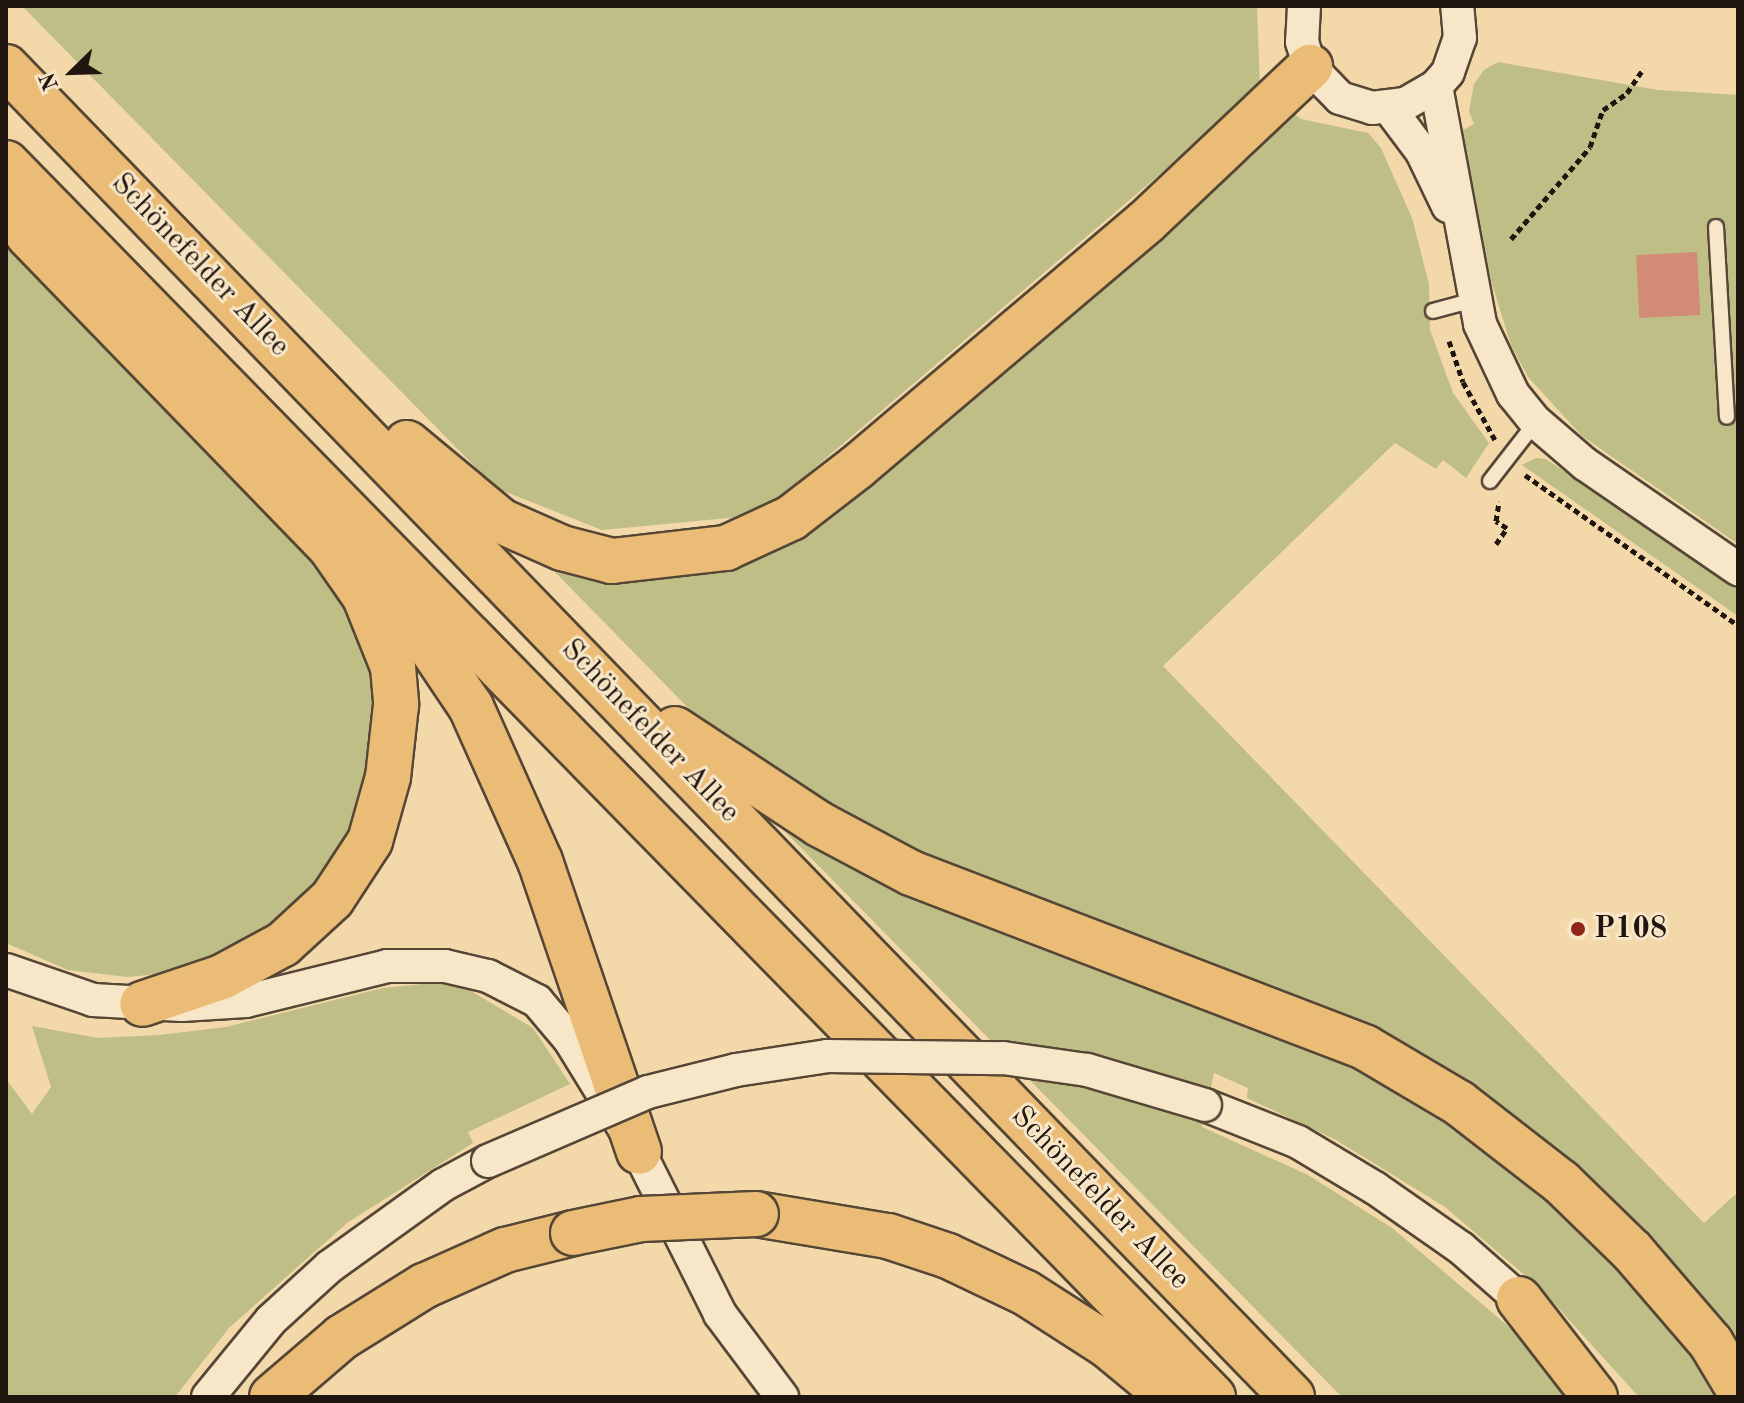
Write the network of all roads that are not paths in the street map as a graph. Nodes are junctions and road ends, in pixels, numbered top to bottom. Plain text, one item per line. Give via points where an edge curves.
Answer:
1 (1304, 6) edge
2 (1457, 6) edge
3 (6, 67) edge
4 (1310, 67) junction
5 (1436, 86) junction
6 (1389, 108) junction
7 (6, 163) edge
8 (6, 203) edge
9 (1458, 222) junction
10 (1716, 227) dead end
11 (1474, 300) junction
12 (1437, 310) road end
13 (1738, 320) edge
14 (1722, 321) junction
15 (284, 350) junction
16 (236, 394) junction
17 (1727, 417) dead end
18 (1536, 422) junction
19 (1490, 481) dead end
20 (1738, 569) edge
21 (562, 639) junction
22 (6, 970) edge
23 (142, 1004) junction
24 (639, 1152) junction
25 (1519, 1299) junction
26 (1738, 1388) edge
27 (208, 1397) edge
28 (272, 1397) edge
29 (782, 1397) edge
30 (1170, 1397) edge
31 (1213, 1397) edge
32 (1292, 1397) edge
33 (1595, 1397) edge
34 (1621, 1397) edge

1 - 4 street via 1302,42
2 - 5 street via 1455,56
3 - 15 highway, Schönefelder Allee
4 - 6 street via 1340,98
4 - 15 highway via 1146,222 857,467 791,518 726,548 612,561 562,548 501,521
5 - 6 street
5 - 9 street
6 - 9 street via 1422,152
7 - 16 highway, Schönefelder Allee
8 - 23 highway via 28,235 331,548 365,597 393,667 396,705 388,777 370,841 332,899 283,944 222,977
9 - 11 street
10 - 14 lane
11 - 12 lane
11 - 18 street via 1493,360
13 - 14 lane
14 - 17 lane
15 - 21 highway, Schönefelder Allee
16 - 24 highway via 262,448 397,593 471,707 540,861
16 - 31 highway, Schönefelder Allee
18 - 19 lane
18 - 20 street via 1585,464
21 - 26 highway via 694,744 819,824 911,873 1366,1048 1459,1103 1561,1182 1632,1251 1711,1343
21 - 32 highway, Schönefelder Allee
22 - 23 street via 93,1000
23 - 24 street via 246,1001 387,966 445,966 488,976 537,1001 570,1040
24 - 29 street via 720,1314
25 - 27 street, bridge via 1461,1248 1375,1188 1298,1142 1205,1105 1087,1070 1003,1058 827,1056 736,1070 648,1092 488,1161 420,1200 329,1267 271,1320
25 - 33 highway
25 - 34 street
28 - 30 highway, bridge via 342,1337 424,1286 505,1250 641,1219 756,1214 888,1236 948,1256 1026,1293 1107,1345

